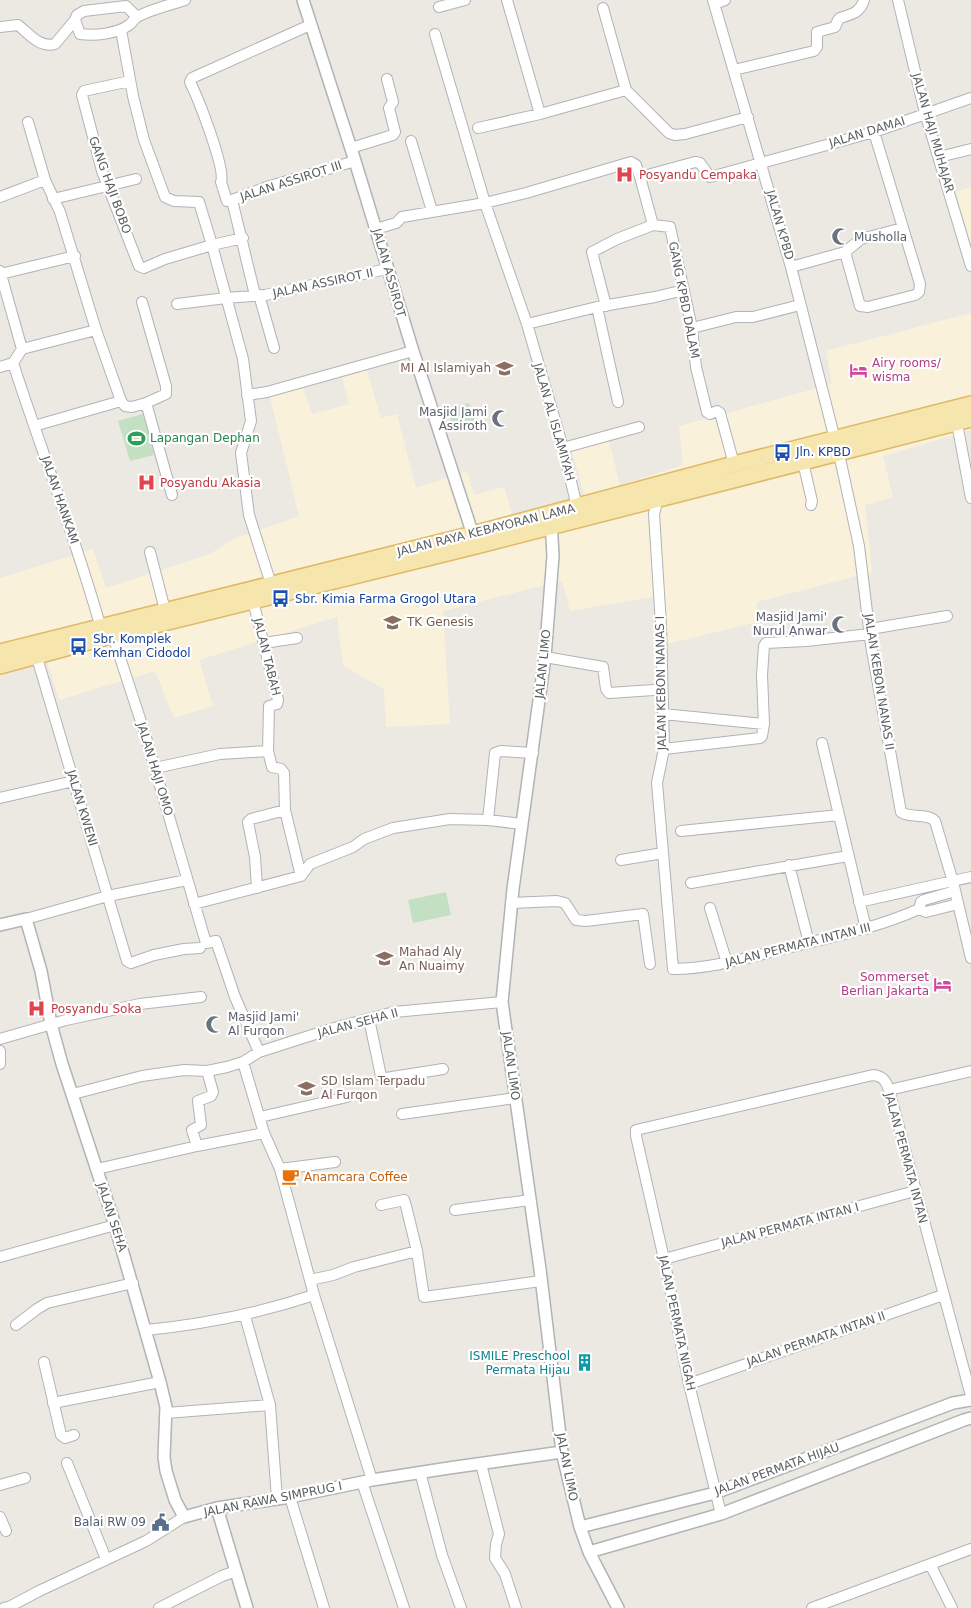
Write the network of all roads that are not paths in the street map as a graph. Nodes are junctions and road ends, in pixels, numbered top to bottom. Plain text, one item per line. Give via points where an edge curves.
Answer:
1 (185, 0) edge
2 (303, 0) edge
3 (465, 0) edge
4 (506, 0) edge
5 (725, 0) edge
6 (864, 0) edge
7 (898, 0) edge
8 (713, 2) edge
9 (439, 7) dead end
10 (603, 8) dead end
11 (137, 17) junction
12 (75, 20) junction
13 (310, 25) junction
14 (0, 27) edge
15 (121, 30) junction
16 (435, 34) dead end
17 (734, 70) junction
18 (387, 79) dead end
19 (130, 81) junction
20 (626, 90) junction
21 (971, 98) edge
22 (925, 113) junction
23 (540, 114) junction
24 (748, 117) junction
25 (28, 122) dead end
26 (478, 128) dead end
27 (874, 132) junction
28 (412, 141) dead end
29 (351, 148) junction
30 (971, 149) edge
31 (939, 157) junction
32 (355, 161) junction
33 (762, 162) junction
34 (640, 177) junction
35 (136, 179) dead end
36 (45, 180) junction
37 (108, 185) junction
38 (0, 197) edge
39 (53, 199) junction
40 (232, 200) junction
41 (485, 202) junction
42 (432, 211) junction
43 (653, 225) junction
44 (903, 228) junction
45 (376, 229) junction
46 (242, 238) junction
47 (212, 246) junction
48 (845, 252) junction
49 (74, 256) junction
50 (971, 266) edge
51 (792, 267) junction
52 (387, 269) junction
53 (1, 273) edge
54 (684, 290) junction
55 (257, 295) junction
56 (226, 298) junction
57 (142, 302) dead end
58 (177, 304) dead end
59 (4, 305) edge
60 (800, 305) junction
61 (602, 306) junction
62 (527, 324) junction
63 (692, 328) junction
64 (96, 330) junction
65 (274, 348) dead end
66 (22, 349) junction
67 (412, 351) junction
68 (13, 363) junction
69 (0, 367) edge
70 (247, 395) junction
71 (121, 401) junction
72 (618, 402) dead end
73 (146, 403) junction
74 (971, 404) edge
75 (961, 417) edge
76 (34, 426) junction
77 (639, 427) dead end
78 (836, 447) junction
79 (563, 448) junction
80 (803, 462) junction
81 (734, 464) junction
82 (654, 493) junction
83 (172, 495) dead end
84 (971, 498) edge
85 (811, 505) dead end
86 (579, 513) junction
87 (551, 520) junction
88 (474, 540) junction
89 (150, 552) dead end
90 (271, 584) junction
91 (295, 584) junction
92 (253, 602) junction
93 (165, 610) junction
94 (947, 616) dead end
95 (870, 632) junction
96 (105, 633) junction
97 (297, 638) dead end
98 (264, 643) junction
99 (35, 649) junction
100 (0, 652) edge
101 (545, 657) junction
102 (0, 666) edge
103 (654, 690) dead end
104 (663, 714) junction
105 (764, 724) junction
106 (822, 743) dead end
107 (664, 749) junction
108 (268, 751) junction
109 (533, 753) junction
110 (155, 768) junction
111 (74, 781) junction
112 (0, 798) edge
113 (285, 810) junction
114 (839, 815) junction
115 (488, 820) junction
116 (522, 824) junction
117 (681, 831) dead end
118 (663, 854) junction
119 (848, 856) junction
120 (621, 860) dead end
121 (789, 865) junction
122 (302, 876) junction
123 (971, 877) edge
124 (187, 880) junction
125 (691, 883) dead end
126 (954, 886) junction
127 (257, 888) junction
128 (108, 896) junction
129 (859, 902) junction
130 (511, 903) junction
131 (194, 904) junction
132 (958, 904) junction
133 (710, 908) dead end
134 (919, 909) junction
135 (26, 919) junction
136 (0, 925) edge
137 (866, 929) junction
138 (809, 943) junction
139 (200, 948) dead end
140 (971, 958) edge
141 (727, 963) junction
142 (650, 964) dead end
143 (674, 969) joint
144 (201, 997) dead end
145 (502, 1002) junction
146 (368, 1019) junction
147 (51, 1024) junction
148 (0, 1039) edge
149 (0, 1051) edge
150 (259, 1052) junction
151 (243, 1062) junction
152 (0, 1064) edge
153 (442, 1069) dead end
154 (971, 1070) edge
155 (207, 1071) junction
156 (889, 1090) junction
157 (73, 1094) junction
158 (347, 1097) dead end
159 (515, 1098) junction
160 (402, 1114) dead end
161 (260, 1117) junction
162 (636, 1130) joint
163 (264, 1133) junction
164 (197, 1146) junction
165 (335, 1162) dead end
166 (97, 1169) junction
167 (280, 1169) junction
168 (915, 1191) junction
169 (530, 1200) junction
170 (381, 1204) dead end
171 (454, 1210) dead end
172 (115, 1225) junction
173 (417, 1251) junction
174 (0, 1257) edge
175 (664, 1259) junction
176 (310, 1280) junction
177 (542, 1281) junction
178 (133, 1283) junction
179 (314, 1295) junction
180 (943, 1295) junction
181 (245, 1316) junction
182 (16, 1325) dead end
183 (146, 1330) junction
184 (44, 1362) dead end
185 (160, 1382) junction
186 (689, 1384) junction
187 (971, 1398) edge
188 (53, 1404) junction
189 (270, 1405) junction
190 (166, 1413) junction
191 (971, 1418) edge
192 (74, 1435) dead end
193 (562, 1452) junction
194 (67, 1463) dead end
195 (482, 1464) junction
196 (420, 1472) junction
197 (24, 1478) dead end
198 (367, 1481) junction
199 (0, 1485) edge
200 (715, 1493) junction
201 (290, 1497) junction
202 (277, 1499) junction
203 (216, 1508) junction
204 (721, 1514) junction
205 (184, 1516) junction
206 (0, 1517) edge
207 (580, 1527) junction
208 (6, 1531) dead end
209 (971, 1549) edge
210 (589, 1552) junction
211 (106, 1559) junction
212 (930, 1564) junction
213 (236, 1571) junction
214 (4, 1608) edge
215 (159, 1608) edge
216 (247, 1608) edge
217 (324, 1608) edge
218 (404, 1608) edge
219 (461, 1608) edge
220 (516, 1608) edge
221 (618, 1608) edge
222 (812, 1608) edge
223 (952, 1608) edge

1 - 11 street
2 - 13 street, JALAN ASSIROT
3 - 9 street
4 - 23 street
5 - 8 street
6 - 17 street via 857,12 840,18 835,27 817,32 814,51
7 - 22 street, JALAN HAJI MUHAJAR
8 - 17 street, JALAN KPBD
10 - 20 street
11 - 12 street via 126,6 84,11
11 - 15 street
12 - 14 street via 52,45 36,40 18,25
12 - 15 street via 80,34
13 - 29 street, JALAN ASSIROT
13 - 40 street via 192,78 190,82 220,162 221,182 227,201
15 - 19 street
16 - 41 street, JALAN AL ISLAMIYAH
17 - 24 street, JALAN KPBD
18 - 29 street via 395,132
19 - 37 street, GANG HAJI BOBO via 90,89 82,95
19 - 47 street via 144,140 165,197 174,201 199,202
20 - 23 street
20 - 24 street via 672,135
21 - 22 street, JALAN DAMAI
22 - 27 street, JALAN DAMAI
22 - 31 street, JALAN HAJI MUHAJAR
23 - 26 street
24 - 33 street, JALAN KPBD
25 - 36 street
27 - 33 street, JALAN DAMAI
27 - 44 street
28 - 42 street
29 - 32 street, JALAN ASSIROT
30 - 31 street
31 - 50 street, JALAN HAJI MUHAJAR
32 - 40 street, JALAN ASSIROT III
32 - 45 street, JALAN ASSIROT
33 - 34 street via 710,177 700,163 695,162
33 - 51 street, JALAN KPBD
34 - 41 street via 636,165 631,162
34 - 43 street
35 - 37 street
36 - 38 street
36 - 39 street
37 - 39 street
37 - 47 street, GANG HAJI BOBO via 139,266 144,268
39 - 49 street
40 - 46 street, JALAN ASSIROT III
41 - 42 street
41 - 62 street, JALAN AL ISLAMIYAH
42 - 45 street via 400,218 396,223
43 - 54 street, GANG KPBD DALAM via 670,227
43 - 61 street via 592,252
44 - 48 street via 861,239
44 - 48 street via 920,284 915,295 868,307 860,306
45 - 52 street, JALAN ASSIROT
46 - 47 street
46 - 55 street, JALAN ASSIROT III
47 - 56 street
48 - 51 street
49 - 53 street
49 - 64 street
51 - 60 street, JALAN KPBD
52 - 55 street, JALAN ASSIROT II
52 - 67 street, JALAN ASSIROT
53 - 59 street
54 - 61 street
54 - 63 street, GANG KPBD DALAM
55 - 56 street, JALAN ASSIROT II
55 - 65 street, JALAN ASSIROT III
56 - 58 street, JALAN ASSIROT II
56 - 70 street via 243,359
57 - 73 street via 166,386 166,394
59 - 66 street
60 - 63 street
60 - 78 street, JALAN KPBD
61 - 62 street
61 - 72 street
62 - 79 street, JALAN AL ISLAMIYAH
63 - 81 street, GANG KPBD DALAM via 696,367 707,412 719,411
64 - 66 street
64 - 71 street
66 - 68 street
67 - 70 street
67 - 88 street, JALAN ASSIROT
68 - 69 street
68 - 76 street, JALAN HANKAM
70 - 90 street via 251,421 241,453 249,515
71 - 73 street via 132,407
71 - 76 street
73 - 83 street
74 - 75 main road, JALAN RAYA KEBAYORAN LAMA
75 - 78 main road, JALAN RAYA KEBAYORAN LAMA
75 - 84 street
76 - 96 street, JALAN HANKAM
77 - 79 street
78 - 80 main road, JALAN RAYA KEBAYORAN LAMA
78 - 81 main road, JALAN RAYA KEBAYORAN LAMA
78 - 95 street, JALAN KEBON NANAS II via 859,546
79 - 86 street, JALAN AL ISLAMIYAH
80 - 82 main road, JALAN RAYA KEBAYORAN LAMA
80 - 85 street
81 - 82 main road, JALAN RAYA KEBAYORAN LAMA
82 - 86 main road, JALAN RAYA KEBAYORAN LAMA
82 - 104 street, JALAN KEBON NANAS I via 662,625
86 - 87 main road, JALAN RAYA KEBAYORAN LAMA
87 - 88 main road, JALAN RAYA KEBAYORAN LAMA
87 - 101 street, JALAN LIMO via 553,556
88 - 91 main road, JALAN RAYA KEBAYORAN LAMA
89 - 93 street
90 - 91 main road, JALAN RAYA KEBAYORAN LAMA
90 - 93 main road, JALAN RAYA KEBAYORAN LAMA
91 - 92 main road, JALAN RAYA KEBAYORAN LAMA
92 - 96 main road, JALAN RAYA KEBAYORAN LAMA
92 - 98 street, JALAN TABAH
93 - 96 main road, JALAN RAYA KEBAYORAN LAMA
94 - 95 street
95 - 105 street via 765,644 762,675
95 - 126 street, JALAN KEBON NANAS II via 901,812 933,818
96 - 99 main road, JALAN RAYA KEBAYORAN LAMA
96 - 110 street, JALAN HAJI OMO
97 - 98 street
98 - 108 street, JALAN TABAH via 278,702 269,706
99 - 100 main road, JALAN RAYA KEBAYORAN LAMA
99 - 102 main road, JALAN RAYA KEBAYORAN LAMA
99 - 111 street, JALAN KWENI
101 - 103 street via 603,667 608,693
101 - 109 street, JALAN LIMO
104 - 105 street
104 - 107 street, JALAN KEBON NANAS I
105 - 107 street via 760,738
106 - 114 street
107 - 118 street, JALAN KEBON NANAS I via 657,783
108 - 110 street via 220,754
108 - 113 street via 272,768 283,771
109 - 115 street via 495,753
109 - 116 street, JALAN LIMO
110 - 124 street, JALAN HAJI OMO
111 - 112 street
111 - 128 street, JALAN KWENI
113 - 122 street
113 - 127 street via 248,822
114 - 117 street
114 - 119 street
115 - 116 street
115 - 122 street via 450,819 393,828 310,864
116 - 130 street, JALAN LIMO
118 - 120 street
118 - 143 street, JALAN KEBON NANAS I
119 - 121 street
119 - 129 street
121 - 125 street
121 - 138 street
122 - 127 street
123 - 126 street
124 - 128 street
124 - 131 street, JALAN HAJI OMO
126 - 129 street
126 - 132 street
126 - 134 street, JALAN PERMATA INTAN III via 924,900
127 - 131 street
128 - 135 street
128 - 139 street, JALAN KWENI via 129,962
129 - 137 street
130 - 142 street via 557,900 565,903 576,920 643,914
130 - 145 street, JALAN LIMO
131 - 150 street, JALAN HAJI OMO via 206,943 216,941 235,997
132 - 134 street, JALAN PERMATA INTAN III via 926,912
132 - 140 street
133 - 141 street
134 - 137 street, JALAN PERMATA INTAN III
135 - 136 street
135 - 147 street, JALAN SEHA via 41,971
137 - 138 street, JALAN PERMATA INTAN III
138 - 141 street, JALAN PERMATA INTAN III
141 - 143 street, JALAN PERMATA INTAN III
144 - 147 street via 140,1004
145 - 146 street, JALAN SEHA II via 394,1012
145 - 159 street, JALAN LIMO
146 - 150 street, JALAN SEHA II
146 - 153 street via 381,1076 386,1078
147 - 148 street
147 - 157 street, JALAN SEHA
149 - 152 street
150 - 151 street, JALAN SEHA II
151 - 155 street, JALAN SEHA II
151 - 161 street
154 - 156 street
155 - 157 street, JALAN SEHA II via 184,1070 142,1076
155 - 164 street via 213,1092 198,1101 201,1125 192,1130
156 - 162 street, JALAN PERMATA INTAN via 884,1079 873,1075
156 - 168 street, JALAN PERMATA INTAN
157 - 166 street, JALAN SEHA
158 - 161 street
159 - 160 street
159 - 169 street, JALAN LIMO
161 - 163 street
162 - 175 street, JALAN PERMATA NIGAH
163 - 164 street
163 - 167 street
164 - 166 street
165 - 167 street
166 - 172 street, JALAN SEHA
167 - 176 street
168 - 175 street, JALAN PERMATA INTAN I
168 - 180 street, JALAN PERMATA INTAN
169 - 171 street
169 - 177 street, JALAN LIMO
170 - 173 street via 404,1200
172 - 174 street
172 - 178 street, JALAN SEHA
173 - 176 street
173 - 177 street via 424,1297
175 - 186 street, JALAN PERMATA NIGAH
176 - 179 street
177 - 193 street, JALAN LIMO
178 - 182 street via 47,1304
178 - 183 street, JALAN SEHA
179 - 181 street
179 - 198 street
180 - 186 street, JALAN PERMATA INTAN II
180 - 187 street, JALAN PERMATA INTAN
181 - 183 street
181 - 189 street
183 - 185 street, JALAN SEHA
184 - 188 street
185 - 188 street
185 - 190 street, JALAN SEHA
186 - 200 street, JALAN PERMATA NIGAH
187 - 200 street, JALAN PERMATA HIJAU
188 - 192 street via 61,1435 65,1438
189 - 190 street
189 - 202 street
190 - 205 street, JALAN SEHA via 166,1471
191 - 204 street, JALAN PERMATA HIJAU
193 - 195 street, JALAN RAWA SIMPRUG I
193 - 207 street, JALAN LIMO
194 - 211 street
195 - 196 street, JALAN RAWA SIMPRUG I
195 - 220 street via 499,1534 495,1558 505,1574
196 - 198 street, JALAN RAWA SIMPRUG I
196 - 219 street via 442,1555
197 - 199 street
198 - 201 street, JALAN RAWA SIMPRUG I
198 - 218 street
200 - 204 street, JALAN PERMATA NIGAH
200 - 207 street, JALAN PERMATA HIJAU
201 - 202 street, JALAN RAWA SIMPRUG I
201 - 217 street
202 - 203 street, JALAN RAWA SIMPRUG I
203 - 205 street, JALAN RAWA SIMPRUG I
203 - 213 street
204 - 210 street, JALAN PERMATA HIJAU
205 - 211 street, JALAN RAWA SIMPRUG I via 146,1541
206 - 208 street
207 - 210 street, JALAN LIMO
209 - 212 street
210 - 221 street, JALAN LIMO
211 - 214 street, JALAN RAWA SIMPRUG I
212 - 222 street
212 - 223 street
213 - 215 street
213 - 216 street

